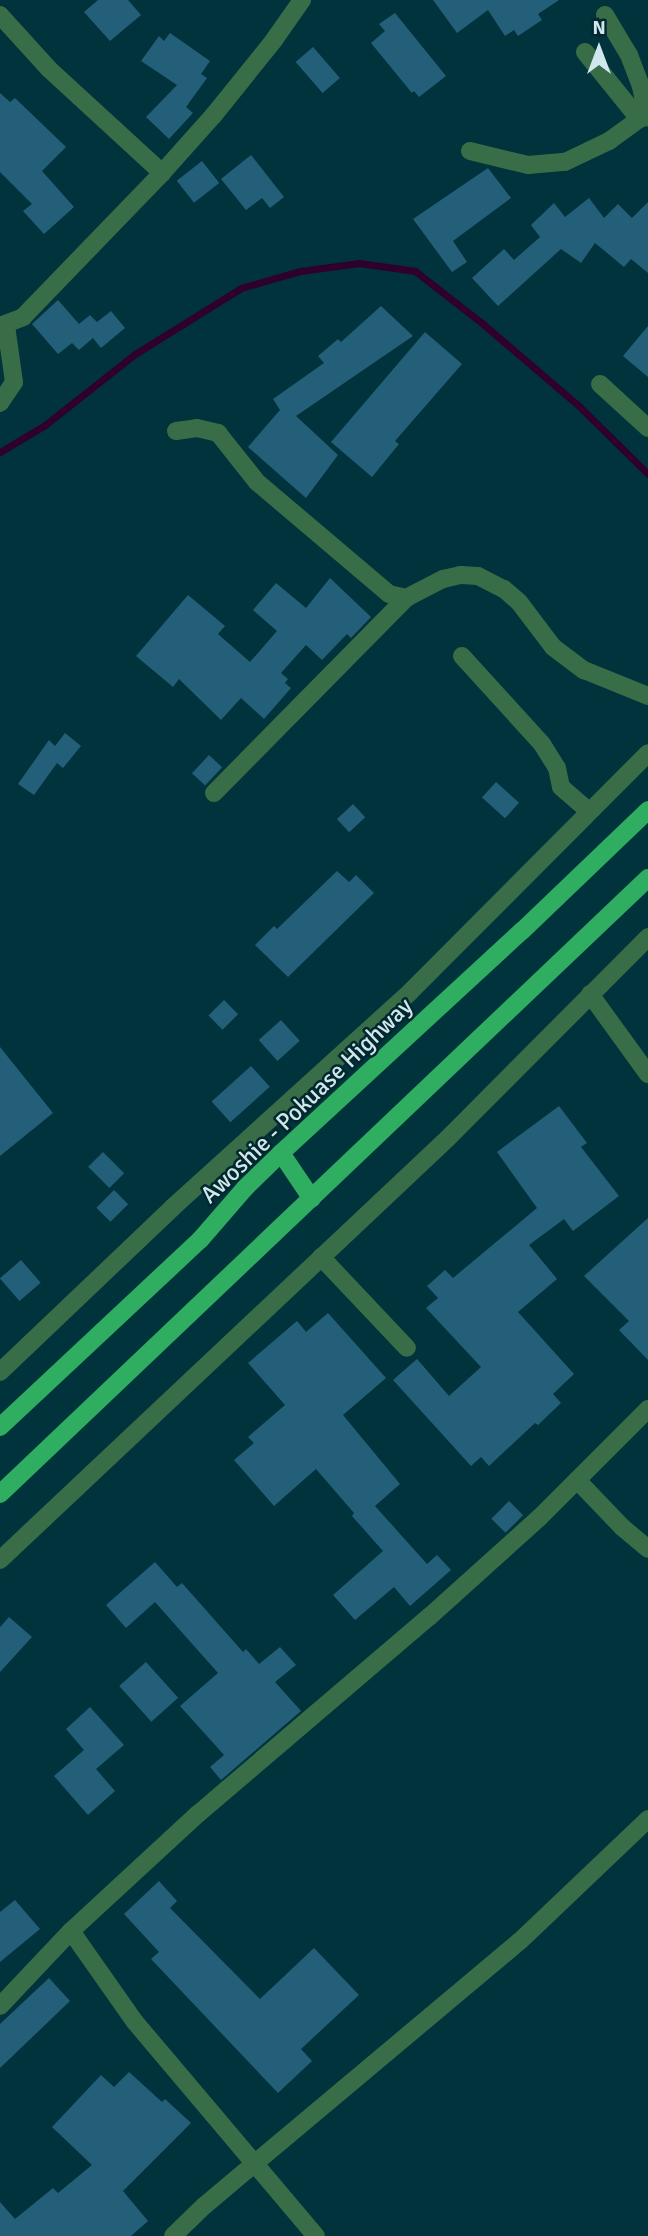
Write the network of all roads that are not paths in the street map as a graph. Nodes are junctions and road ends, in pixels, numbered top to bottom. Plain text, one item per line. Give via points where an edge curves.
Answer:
1 (302, 0) edge
2 (0, 15) edge
3 (605, 15) dead end
4 (585, 52) dead end
5 (645, 117) edge
6 (470, 151) dead end
7 (162, 173) junction
8 (3, 326) edge
9 (600, 384) dead end
10 (0, 404) edge
11 (648, 428) edge
12 (176, 431) dead end
13 (406, 598) junction
14 (462, 656) dead end
15 (648, 696) edge
16 (648, 753) edge
17 (214, 793) dead end
18 (648, 810) edge
19 (589, 811) junction
20 (648, 878) edge
21 (648, 937) edge
22 (590, 994) junction
23 (648, 1074) edge
24 (281, 1153) junction
25 (312, 1199) junction
26 (321, 1257) junction
27 (407, 1349) dead end
28 (0, 1372) edge
29 (648, 1409) edge
30 (0, 1427) edge
31 (578, 1480) junction
32 (0, 1494) edge
33 (648, 1549) edge
34 (0, 1560) edge
35 (648, 1819) edge
36 (71, 1931) junction
37 (0, 2006) edge
38 (255, 2165) junction
39 (173, 2236) edge
40 (316, 2236) edge

1 - 7 street via 213,116
2 - 7 street via 49,69
3 - 5 street via 629,55 641,86
4 - 5 street
5 - 6 street via 565,162 528,165
7 - 8 street via 23,317
8 - 10 street via 14,382
9 - 11 street
12 - 13 street via 197,428 218,433 257,482 372,582 389,594
13 - 15 street via 443,579 478,576 519,602 553,647 584,670
13 - 17 street
14 - 19 street via 541,744 561,787
16 - 19 street
18 - 24 main road, Awoshie - Pokuase Highway
19 - 28 street via 410,992
20 - 25 main road
21 - 22 street
22 - 23 street
22 - 26 street via 447,1139
24 - 25 main road
24 - 30 main road, Awoshie - Pokuase Highway via 200,1240
25 - 32 main road
26 - 27 street
26 - 34 street
29 - 31 street
31 - 33 street
31 - 36 street
35 - 38 street via 520,1941
36 - 37 street
36 - 38 street via 135,2022
38 - 39 street
38 - 40 street

